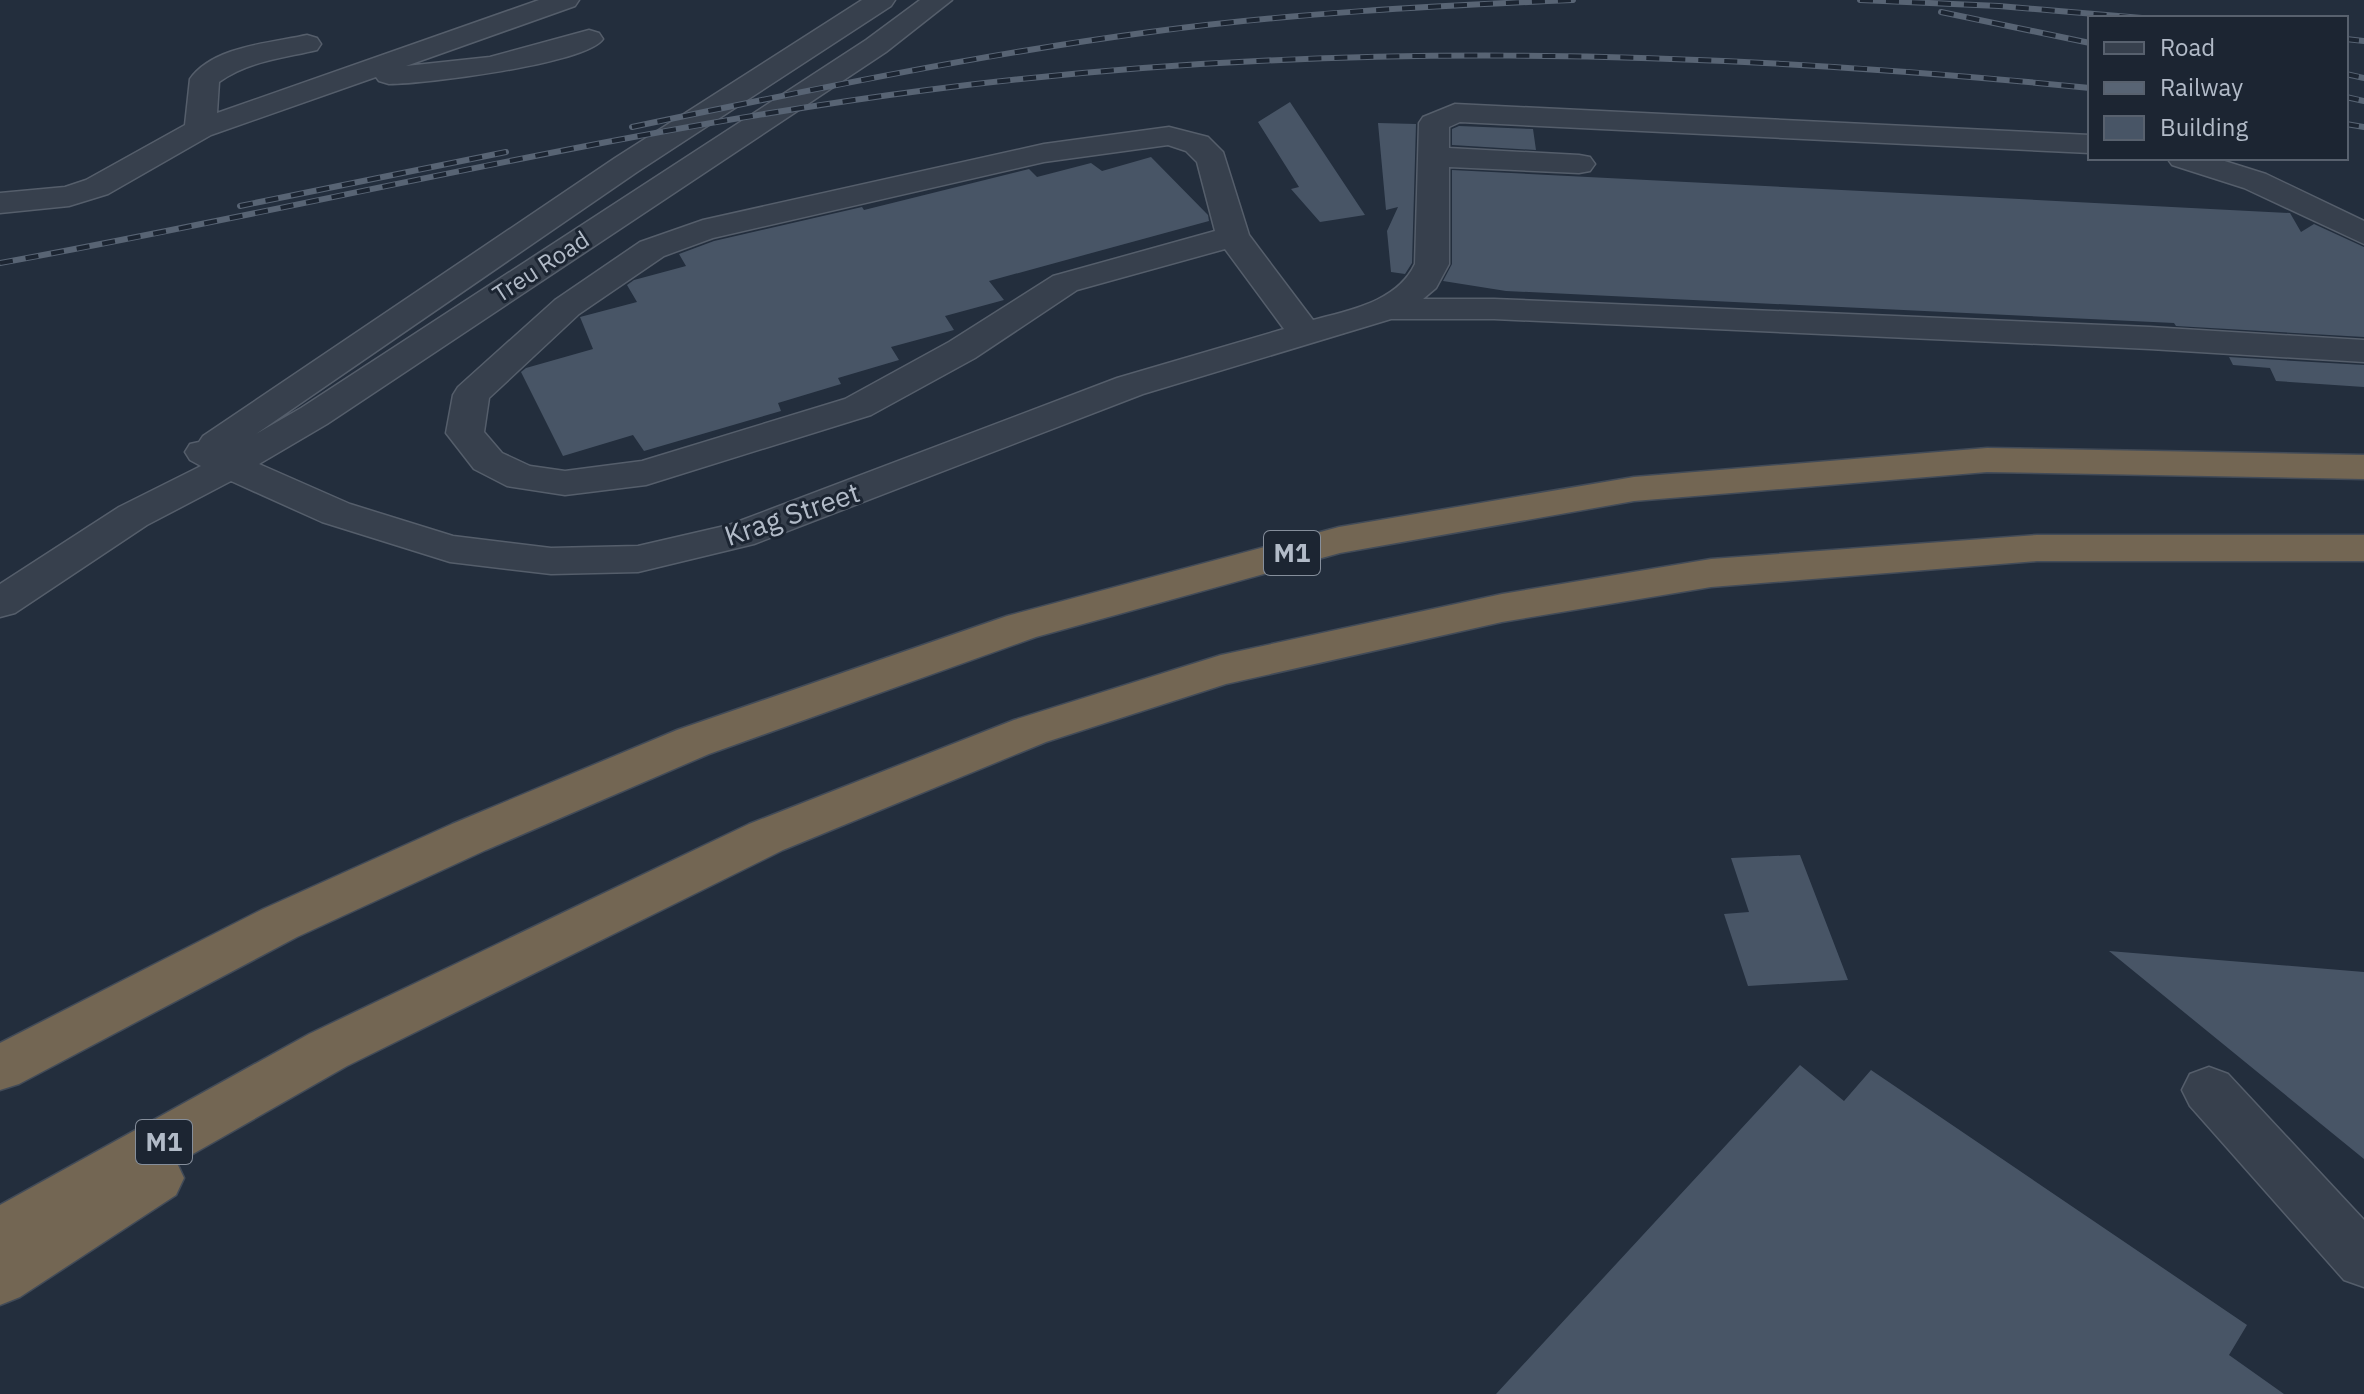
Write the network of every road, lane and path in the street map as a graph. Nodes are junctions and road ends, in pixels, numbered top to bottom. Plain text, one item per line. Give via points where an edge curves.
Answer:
1 (565, 0) edge
2 (881, 0) edge
3 (938, 0) edge
4 (589, 39) dead end
5 (307, 44) dead end
6 (363, 71) junction
7 (200, 129) junction
8 (2088, 144) edge
9 (1433, 157) junction
10 (2189, 160) edge
11 (1579, 164) dead end
12 (0, 203) edge
13 (2364, 234) edge
14 (1233, 236) junction
15 (1389, 309) junction
16 (1305, 334) junction
17 (2364, 351) edge
18 (218, 458) junction
19 (2364, 467) edge
20 (2364, 548) edge
21 (0, 603) edge
22 (328, 1050) junction
23 (0, 1068) edge
24 (2209, 1090) dead end
25 (0, 1234) edge
26 (2364, 1261) edge
27 (0, 1278) edge

1 - 6 street
2 - 18 street, Treu Road via 614,173
3 - 18 street, Treu Road via 314,416
4 - 6 street via 459,73
5 - 7 street via 217,69 205,79
6 - 7 street
7 - 12 street via 97,187 69,196
8 - 9 street via 1455,113 1434,123
9 - 11 street
9 - 15 street via 1432,264 1424,281
10 - 13 street via 2255,181
14 - 14 street via 1212,159 1197,144 1169,136 1044,153 703,230 652,249 567,307 471,395 465,433 488,461 521,477 565,483 646,473 858,407 962,350 1065,283
14 - 16 street
15 - 16 street, Krag Street
15 - 17 street via 2135,337
16 - 18 street, Krag Street via 1130,386 740,535 638,559 551,561 450,549 336,513
18 - 21 street, Treu Road via 181,494 133,516
19 - 23 highway, M1 via 1987,460 1634,489 1339,540 1022,626 693,742 280,923
20 - 22 highway, M1 via 2037,548 1711,573 1502,608 1221,670 1030,731 766,837
22 - 25 highway, M1
22 - 27 highway via 188,1158
24 - 26 street

